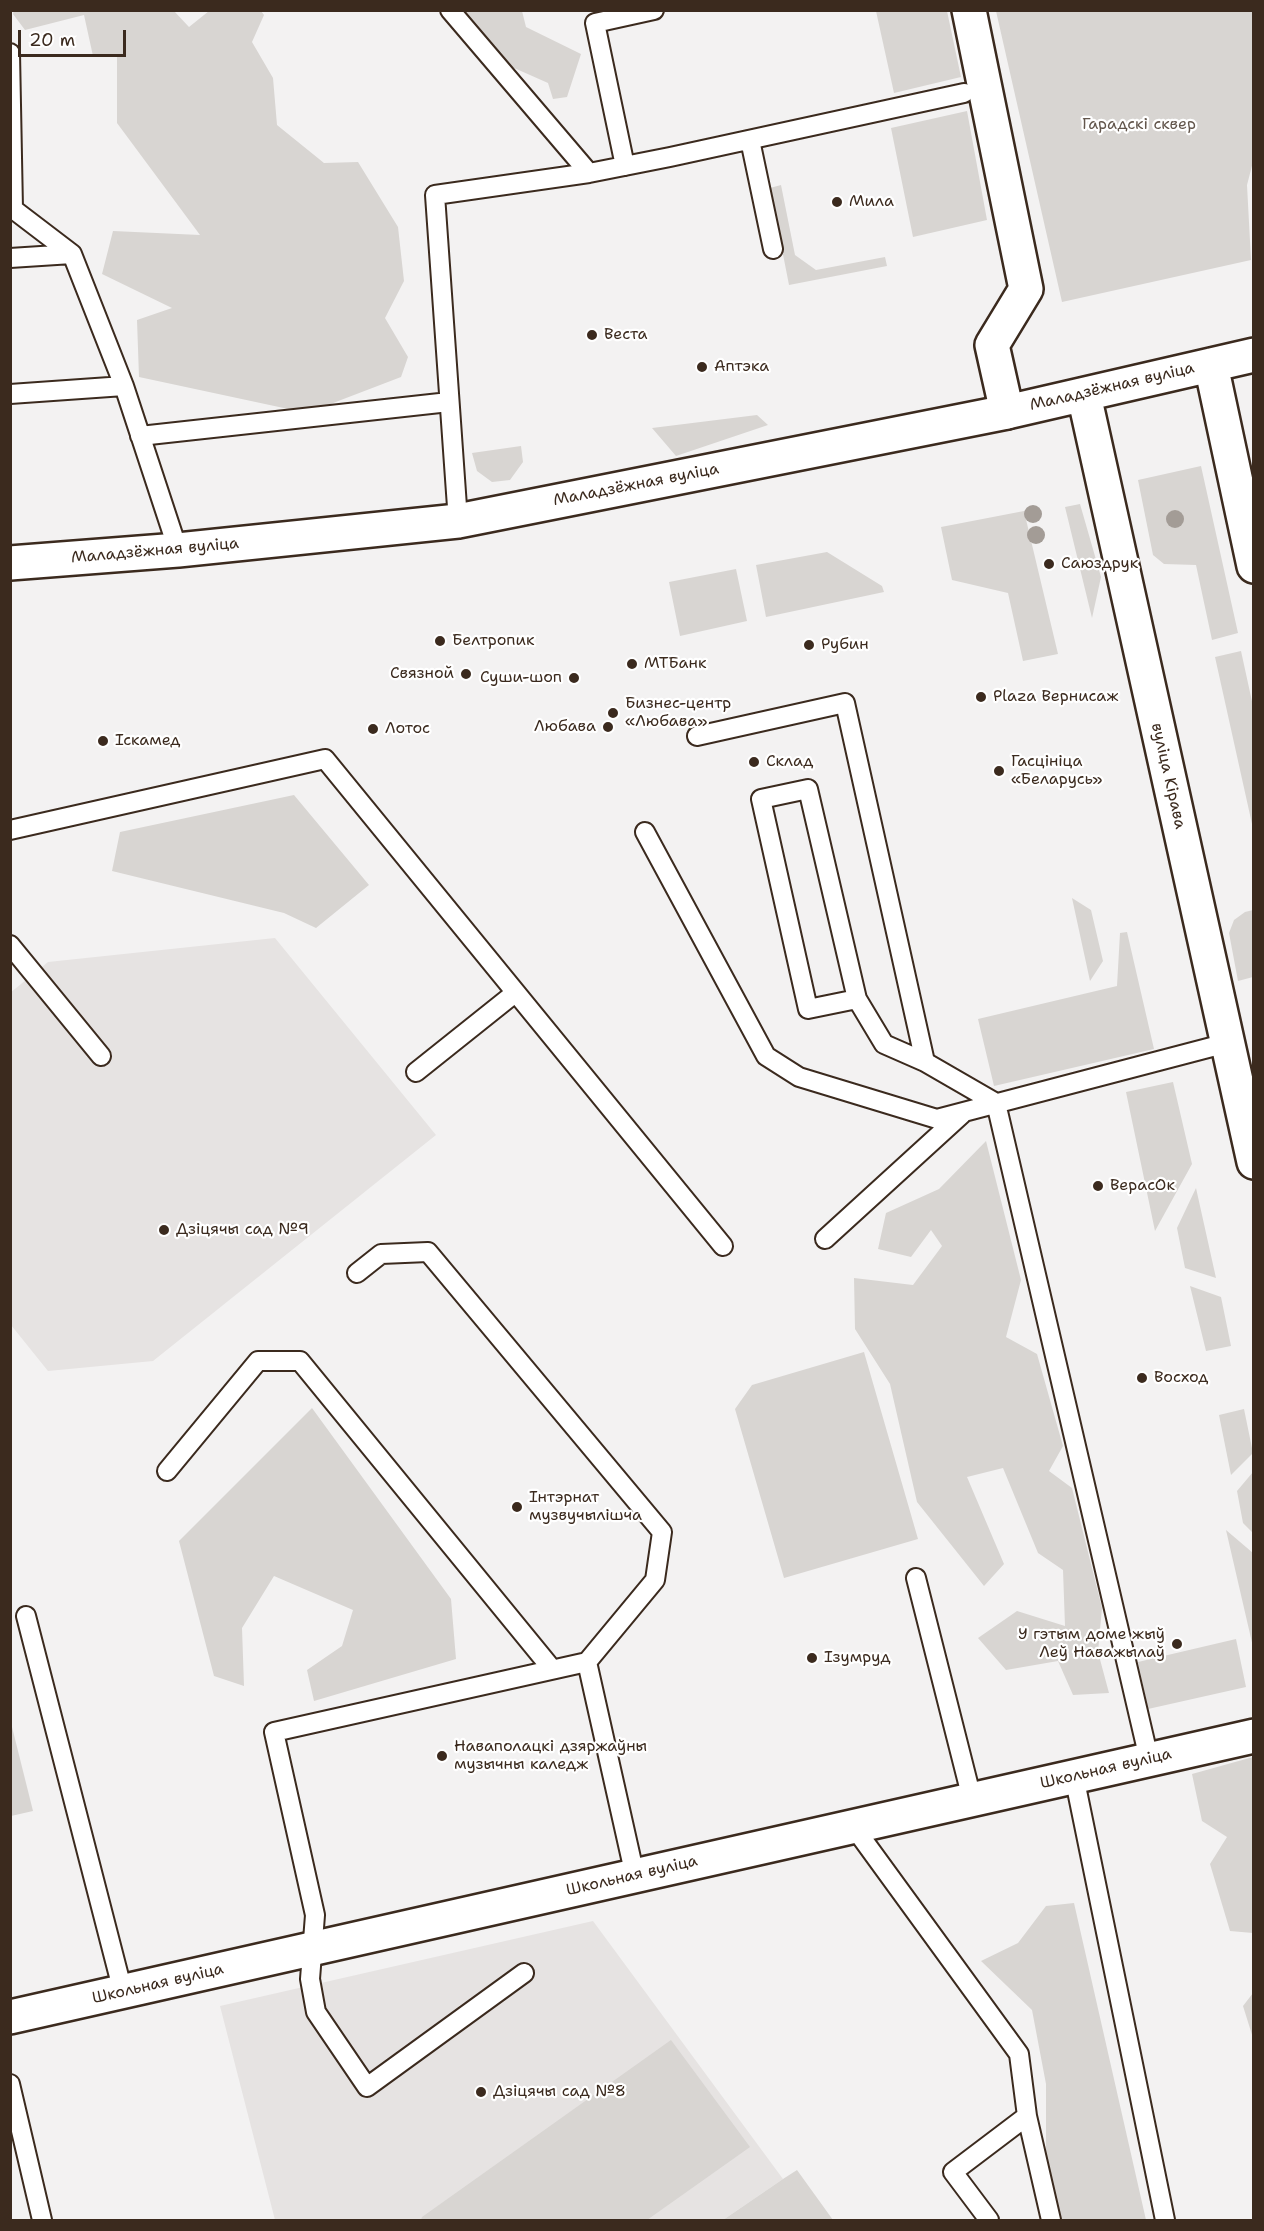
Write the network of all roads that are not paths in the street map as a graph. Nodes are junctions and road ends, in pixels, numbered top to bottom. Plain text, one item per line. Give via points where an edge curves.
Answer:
1 (450, 10) edge
2 (654, 10) edge
3 (969, 10) edge
4 (10, 53) edge
5 (964, 93) dead end
6 (750, 140) junction
7 (626, 166) junction
8 (589, 172) junction
9 (12, 209) edge
10 (773, 249) dead end
11 (72, 254) junction
12 (10, 258) edge
13 (1254, 355) edge
14 (1210, 365) junction
15 (124, 386) junction
16 (10, 394) edge
17 (1084, 395) junction
18 (449, 402) junction
19 (1006, 412) junction
20 (140, 436) junction
21 (458, 521) junction
22 (178, 550) junction
23 (10, 563) edge
24 (1254, 566) edge
25 (696, 736) dead end
26 (10, 830) edge
27 (645, 832) dead end
28 (10, 945) edge
29 (515, 993) junction
30 (857, 999) junction
31 (1227, 1043) junction
32 (101, 1056) dead end
33 (925, 1062) junction
34 (416, 1072) dead end
35 (996, 1103) junction
36 (963, 1113) junction
37 (1253, 1158) edge
38 (825, 1239) dead end
39 (723, 1246) dead end
40 (357, 1274) dead end
41 (166, 1471) dead end
42 (916, 1578) dead end
43 (26, 1616) dead end
44 (587, 1662) junction
45 (552, 1669) junction
46 (1254, 1736) edge
47 (1149, 1759) junction
48 (1074, 1776) junction
49 (972, 1799) junction
50 (853, 1826) junction
51 (635, 1876) junction
52 (311, 1949) junction
53 (524, 1973) dead end
54 (123, 1992) junction
55 (10, 2017) edge
56 (10, 2084) edge
57 (1028, 2116) junction
58 (42, 2220) edge
59 (989, 2220) edge
60 (1051, 2220) edge
61 (1165, 2220) edge

1 - 8 lane
2 - 7 lane via 595,24
3 - 19 street via 1026,289 992,345
4 - 9 lane
5 - 6 lane
6 - 7 lane
6 - 10 lane
7 - 8 lane
8 - 18 lane via 435,195
9 - 11 lane
11 - 12 lane
11 - 15 lane
13 - 14 street, Маладзёжная вуліца
14 - 17 street, Маладзёжная вуліца
14 - 24 street
15 - 16 lane
15 - 20 lane
17 - 19 street, Маладзёжная вуліца
17 - 31 street, вуліца Кірава
18 - 20 lane
18 - 21 lane
19 - 21 street, Маладзёжная вуліца
20 - 22 lane
21 - 22 street, Маладзёжная вуліца
22 - 23 street, Маладзёжная вуліца
25 - 33 lane via 845,703
26 - 29 lane via 325,759
27 - 36 lane via 766,1056 799,1077 937,1119
28 - 32 lane
29 - 34 lane
29 - 39 lane
30 - 30 lane via 808,789 761,800 808,1009
30 - 33 lane via 884,1044
31 - 35 lane
31 - 37 street, вуліца Кірава
33 - 35 lane
35 - 36 lane
35 - 47 lane
36 - 38 lane
40 - 44 lane via 381,1254 428,1251 662,1532 655,1580
41 - 45 lane via 258,1361 300,1360
42 - 49 lane
43 - 54 lane
44 - 45 lane
44 - 51 lane
45 - 52 lane via 274,1732 315,1915
46 - 47 street, Школьная вуліца
47 - 48 street, Школьная вуліца
48 - 49 street, Школьная вуліца
48 - 61 lane
49 - 50 street, Школьная вуліца
50 - 51 street, Школьная вуліца
50 - 57 lane via 1019,2054
51 - 52 street, Школьная вуліца
52 - 53 lane via 310,1979 316,2012 367,2087
52 - 54 street, Школьная вуліца
54 - 55 street, Школьная вуліца
56 - 58 lane
57 - 59 lane via 954,2172
57 - 60 lane

